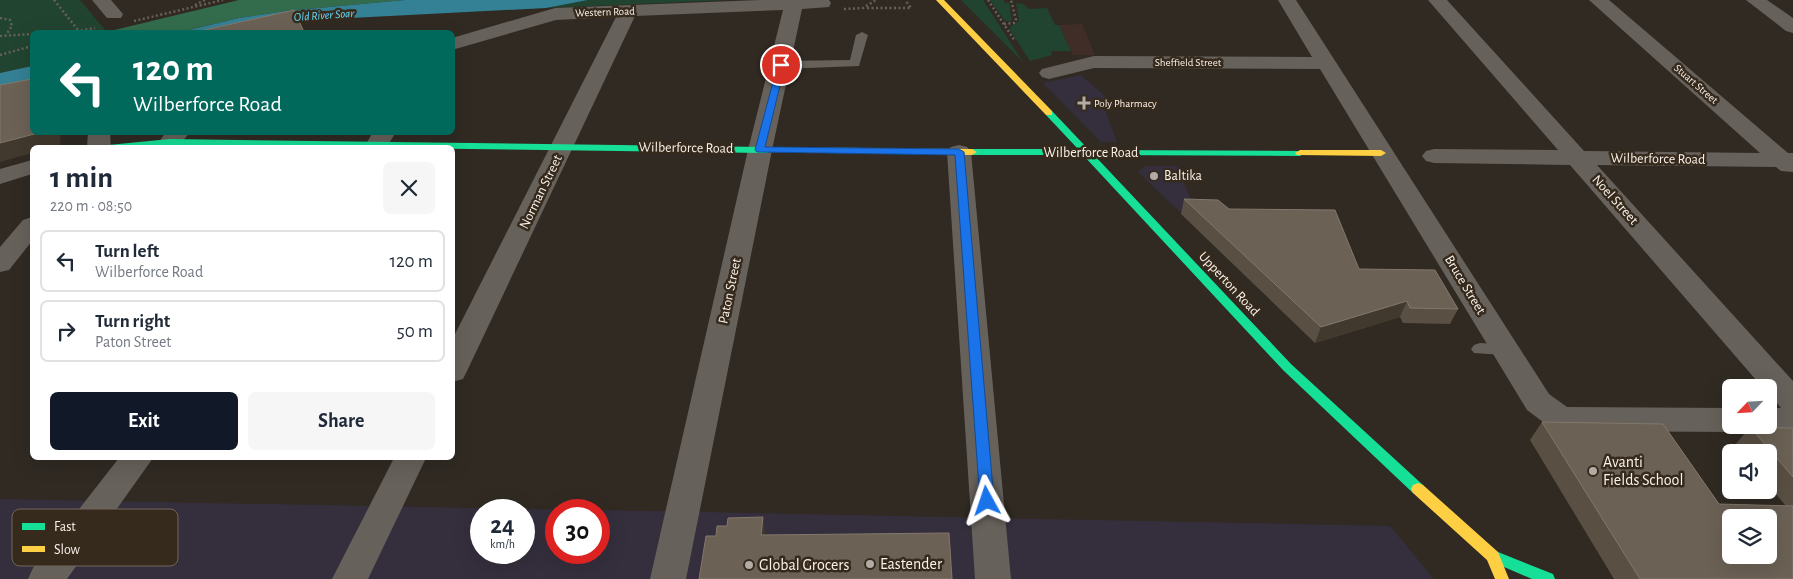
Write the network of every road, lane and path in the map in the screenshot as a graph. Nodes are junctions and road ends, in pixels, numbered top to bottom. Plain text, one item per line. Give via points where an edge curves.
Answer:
1 (54, 0) edge
2 (101, 0) edge
3 (205, 0) edge
4 (223, 0) edge
5 (876, 0) edge
6 (905, 0) edge
7 (940, 0) edge
8 (988, 0) edge
9 (1011, 0) edge
10 (1287, 0) edge
11 (1437, 0) edge
12 (1598, 0) edge
13 (1755, 0) edge
14 (822, 3) joint
15 (794, 4) junction
16 (190, 8) junction
17 (863, 8) junction
18 (628, 11) junction
19 (0, 18) edge
20 (120, 19) joint
21 (1004, 24) junction
22 (1793, 27) edge
23 (78, 30) joint
24 (94, 30) edge
25 (30, 34) edge
26 (5, 35) junction
27 (862, 35) dead end
28 (0, 36) edge
29 (455, 43) edge
30 (30, 47) edge
31 (1018, 47) dead end
32 (0, 55) edge
33 (1328, 63) junction
34 (781, 65) junction
35 (1049, 73) dead end
36 (175, 137) edge
37 (379, 141) edge
38 (126, 145) edge
39 (563, 147) junction
40 (760, 150) junction
41 (959, 152) junction
42 (1087, 153) junction
43 (1381, 153) junction
44 (1434, 156) dead end
45 (1577, 158) junction
46 (1790, 163) edge
47 (30, 169) edge
48 (0, 177) edge
49 (30, 227) edge
50 (0, 264) edge
51 (455, 365) edge
52 (1793, 401) edge
53 (1722, 420) edge
54 (1778, 420) edge
55 (1793, 420) edge
56 (135, 460) edge
57 (409, 460) edge
58 (99, 509) edge
59 (1493, 556) junction
60 (56, 566) edge
61 (46, 579) edge
62 (350, 579) edge
63 (668, 579) edge
64 (993, 579) edge
65 (1502, 579) edge
66 (1548, 579) edge

1 - 23 path
2 - 20 street
3 - 16 path
4 - 16 path
5 - 17 path
6 - 17 path via 911,8
7 - 42 street, Upperton Road
8 - 21 path
9 - 21 path via 1016,20
10 - 33 street, Bruce Street
11 - 45 street, Noel Street
12 - 46 street, Stuart Street
13 - 22 street
14 - 15 street, Western Road
14 - 17 path via 827,9
15 - 18 street, Western Road
15 - 34 street, Paton Street
16 - 20 path
18 - 29 street, Western Road via 555,14
18 - 39 street, Norman Street
19 - 26 path via 10,20 12,26
21 - 31 path
23 - 24 path
25 - 26 path
26 - 28 path
27 - 34 lane via 855,63
30 - 32 path
33 - 35 street, Sheffield Street via 1094,62
33 - 43 street, Bruce Street
34 - 40 street, Paton Street
36 - 37 street, Wilberforce Road
36 - 38 street
37 - 39 street, Wilberforce Road
39 - 40 street, Wilberforce Road
39 - 51 street, Norman Street
40 - 41 street, Wilberforce Road
40 - 63 street, Paton Street
41 - 42 street, Wilberforce Road
41 - 64 street
42 - 43 street, Wilberforce Road
42 - 59 street, Upperton Road via 1287,367
43 - 53 street, Bruce Street via 1492,349 1538,402 1558,418
44 - 45 street, Wilberforce Road
45 - 46 street, Wilberforce Road
45 - 52 street, Noel Street
47 - 48 street
49 - 50 street
54 - 55 street
56 - 58 street
57 - 62 street
59 - 65 street, Upperton Road
59 - 66 street
60 - 61 street

